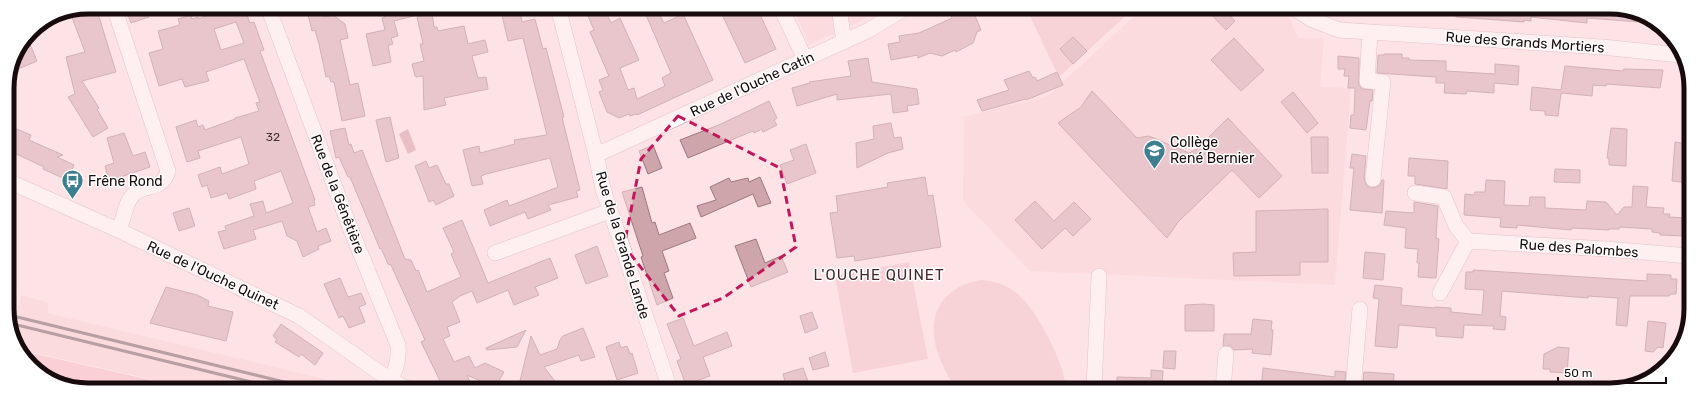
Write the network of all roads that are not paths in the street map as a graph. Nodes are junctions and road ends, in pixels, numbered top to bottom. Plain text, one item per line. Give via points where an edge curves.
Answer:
1 (116, 14) edge
2 (271, 14) edge
3 (560, 14) edge
4 (784, 14) edge
5 (840, 14) edge
6 (895, 14) edge
7 (1303, 14) edge
8 (1370, 32) junction
9 (844, 42) junction
10 (1676, 55) edge
11 (806, 59) junction
12 (596, 154) junction
13 (1373, 179) dead end
14 (14, 185) edge
15 (1415, 192) dead end
16 (610, 211) junction
17 (118, 230) junction
18 (1468, 241) junction
19 (496, 253) dead end
20 (1684, 255) edge
21 (1099, 276) dead end
22 (1440, 293) dead end
23 (1360, 309) dead end
24 (1226, 354) dead end
25 (40, 365) edge
26 (390, 380) junction
27 (121, 383) edge
28 (396, 383) edge
29 (668, 383) edge
30 (1094, 383) edge
31 (1224, 383) edge
32 (1354, 383) edge

1 - 17 street via 168,171 165,180 158,185 142,189 133,195
2 - 26 street, Rue de la Génêtière via 349,225 398,345 399,360
3 - 12 street, Rue de la Grande Lande
4 - 11 street
5 - 9 street
6 - 9 street, Rue de l'Ouche Catin
7 - 8 street, Rue des Grands Mortiers via 1339,30
8 - 10 street, Rue des Grands Mortiers via 1602,47
8 - 13 street via 1367,81 1383,82
9 - 11 street, Rue de l'Ouche Catin
11 - 12 street, Rue de l'Ouche Catin
12 - 16 street, Rue de la Grande Lande
14 - 17 street, Rue de l'Ouche Quinet
15 - 18 street via 1444,197 1456,226
16 - 19 street
16 - 29 street, Rue de la Grande Lande
17 - 26 street, Rue de l'Ouche Quinet via 299,316
18 - 20 street, Rue des Palombes
18 - 22 street
21 - 30 street
23 - 32 street
24 - 31 street
25 - 27 main road
26 - 28 street, Rue de l'Ouche Quinet

